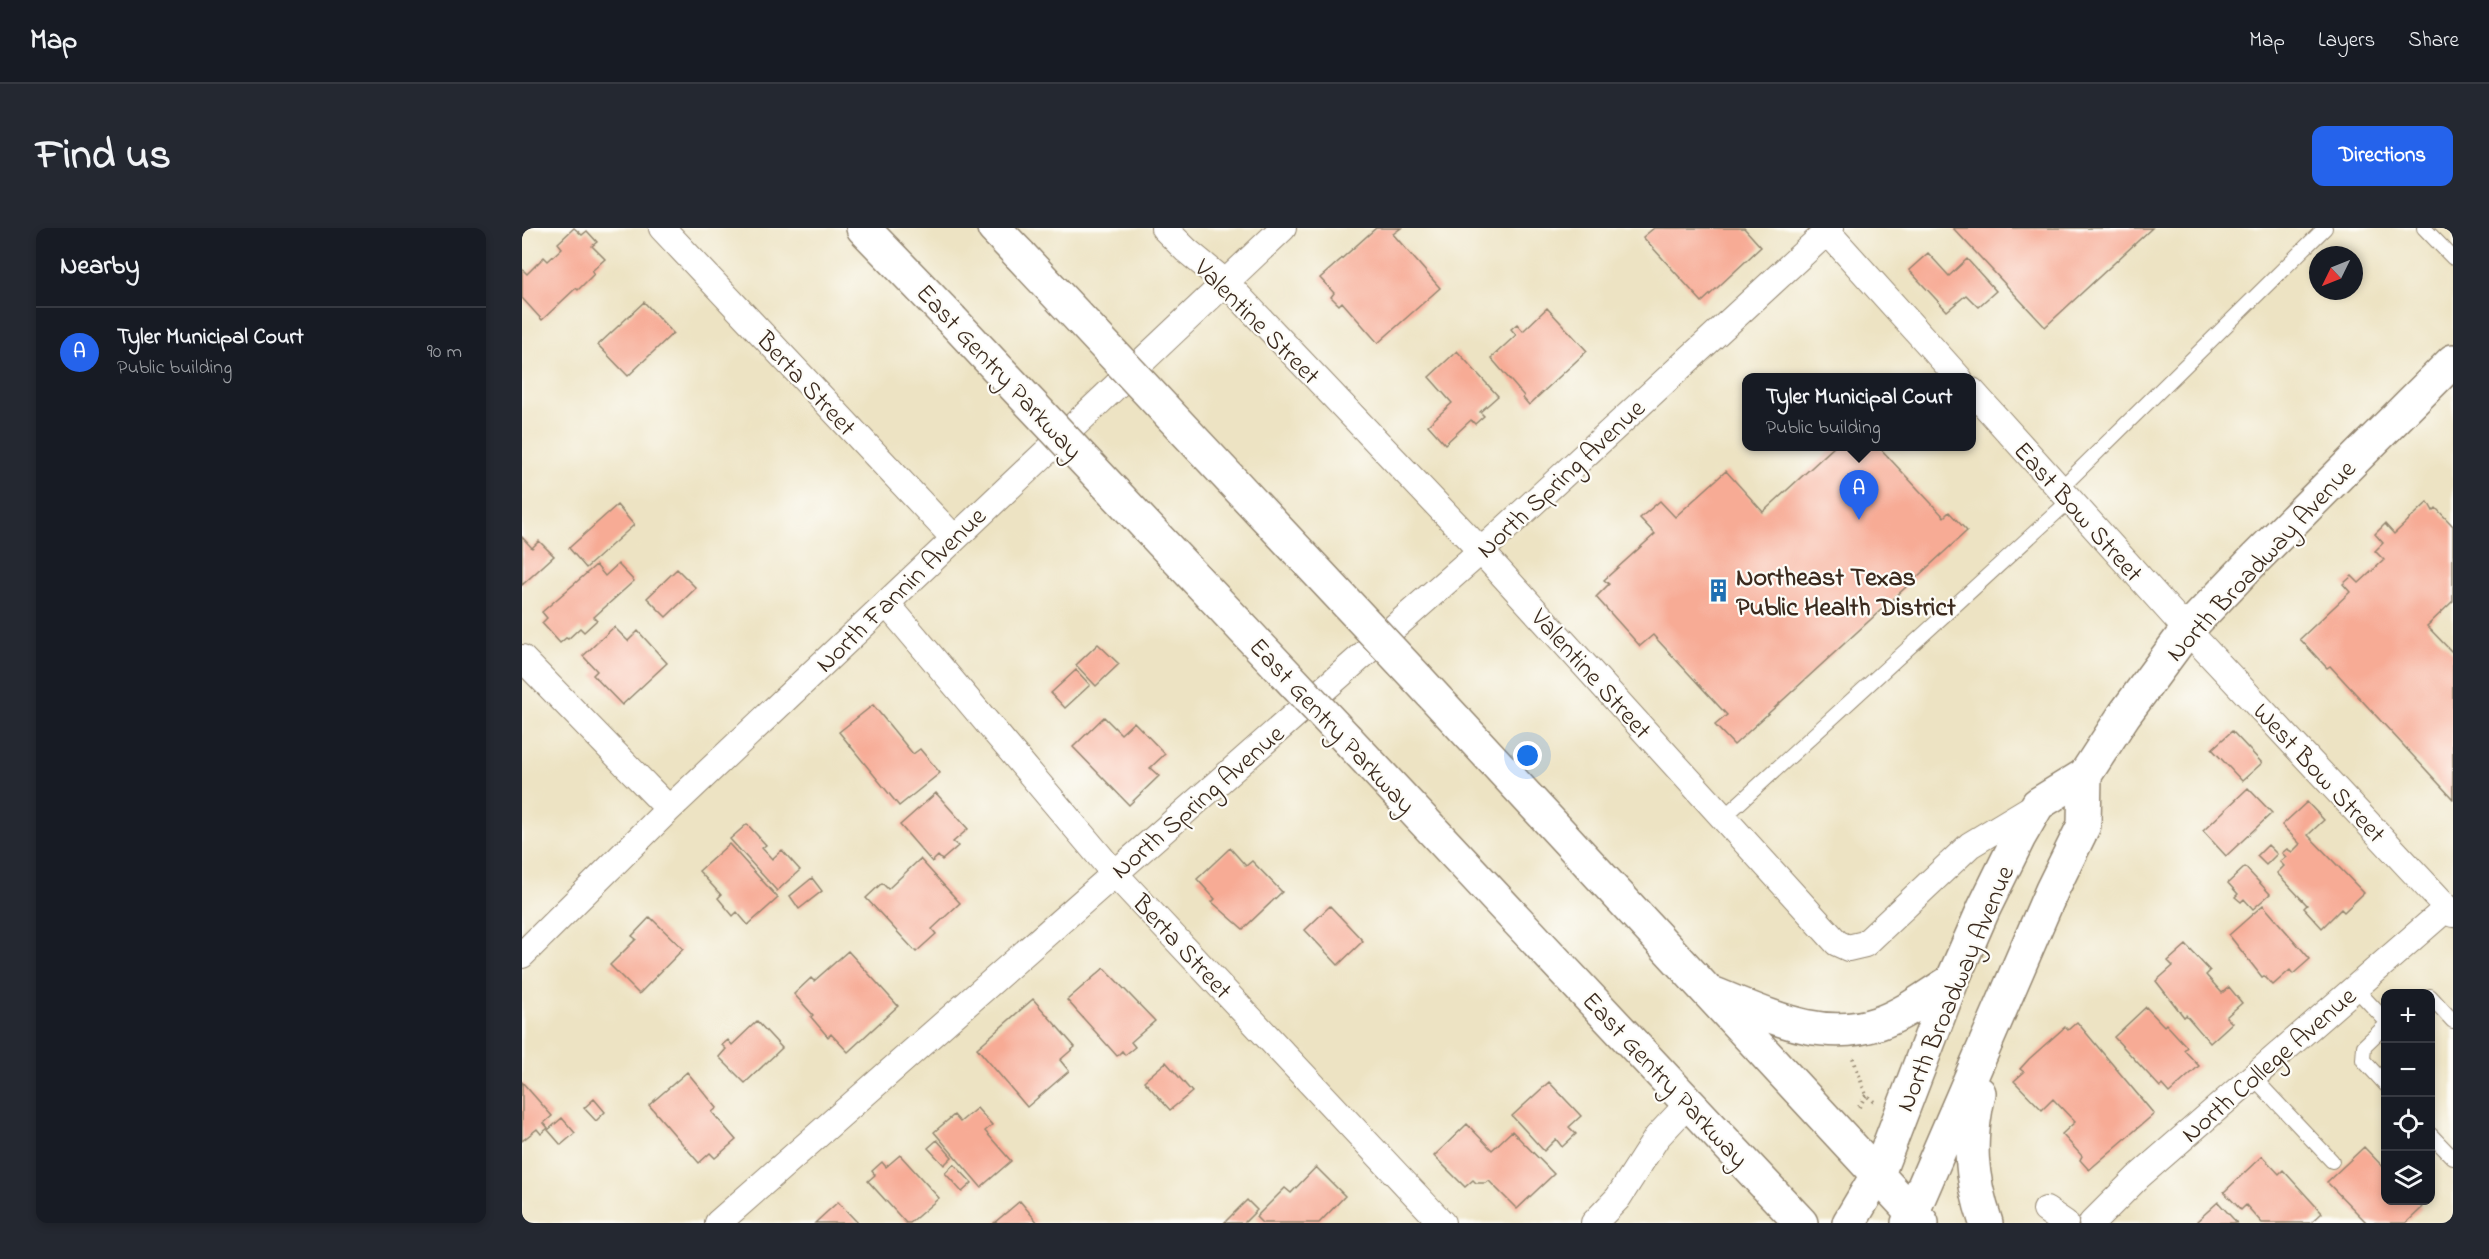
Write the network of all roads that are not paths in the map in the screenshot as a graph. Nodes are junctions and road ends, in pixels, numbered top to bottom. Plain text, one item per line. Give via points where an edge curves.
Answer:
1 (662, 228) edge
2 (863, 228) edge
3 (994, 228) edge
4 (1164, 228) edge
5 (1283, 228) edge
6 (2325, 228) edge
7 (2424, 228) edge
8 (1828, 229) edge
9 (2453, 258) edge
10 (1226, 283) junction
11 (2453, 362) edge
12 (1955, 373) edge
13 (1976, 397) edge
14 (2065, 495) junction
15 (953, 537) junction
16 (1481, 551) junction
17 (887, 604) junction
18 (2187, 630) junction
19 (522, 658) edge
20 (2085, 775) junction
21 (2038, 804) junction
22 (669, 809) junction
23 (1723, 818) junction
24 (1114, 873) junction
25 (2450, 911) edge
26 (522, 955) edge
27 (1952, 981) junction
28 (2355, 988) junction
29 (1708, 992) junction
30 (2435, 1001) edge
31 (1998, 1016) junction
32 (2381, 1018) edge
33 (2453, 1020) edge
34 (2381, 1027) edge
35 (2253, 1077) junction
36 (2381, 1080) edge
37 (1688, 1104) junction
38 (2435, 1139) edge
39 (2453, 1158) edge
40 (2332, 1161) dead end
41 (1878, 1174) junction
42 (1914, 1220) edge
43 (718, 1223) edge
44 (1442, 1223) edge
45 (1594, 1223) edge
46 (1801, 1223) edge
47 (1849, 1223) edge
48 (1986, 1223) edge
49 (2092, 1223) edge

1 - 15 street, Berta Street
2 - 37 main road, East Gentry Parkway, bridge
3 - 29 main road, bridge
4 - 10 street, Valentine Street
5 - 10 street, North Fannin Avenue
6 - 14 lane
7 - 9 lane
8 - 12 street
8 - 16 street, North Spring Avenue
10 - 15 street, North Fannin Avenue
10 - 16 street, Valentine Street
11 - 18 main road, North Broadway Avenue
13 - 14 street, East Bow Street
14 - 18 street, East Bow Street
14 - 23 lane
15 - 17 street, North Fannin Avenue
16 - 23 street, Valentine Street
16 - 24 street, North Spring Avenue
17 - 22 street, North Fannin Avenue
17 - 24 street, Berta Street
18 - 20 main road, North Broadway Avenue
18 - 25 street, West Bow Street
19 - 22 street
20 - 21 main road, North Broadway Avenue
20 - 31 main road, North Broadway Avenue via 2084,825
21 - 23 street, Valentine Street via 1970,845 1870,940 1848,948 1832,939
21 - 27 main road, North Broadway Avenue via 2002,869
22 - 26 street, North Fannin Avenue
24 - 43 street, North Spring Avenue
24 - 44 street, Berta Street
25 - 28 street, North College Avenue
27 - 29 main road via 1881,1022 1841,1031 1793,1024
27 - 41 main road, North Broadway Avenue
28 - 32 lane
28 - 35 street, North College Avenue
29 - 41 main road
30 - 33 lane
31 - 42 main road, North Broadway Avenue
31 - 48 main road via 1972,1121 1970,1148
34 - 36 lane via 2364,1046 2363,1060
35 - 40 lane
35 - 49 street, North College Avenue via 2138,1177
37 - 45 street via 1657,1137 1618,1198
37 - 46 main road, East Gentry Parkway
38 - 39 lane
41 - 42 main road
41 - 47 main road, North Broadway Avenue

